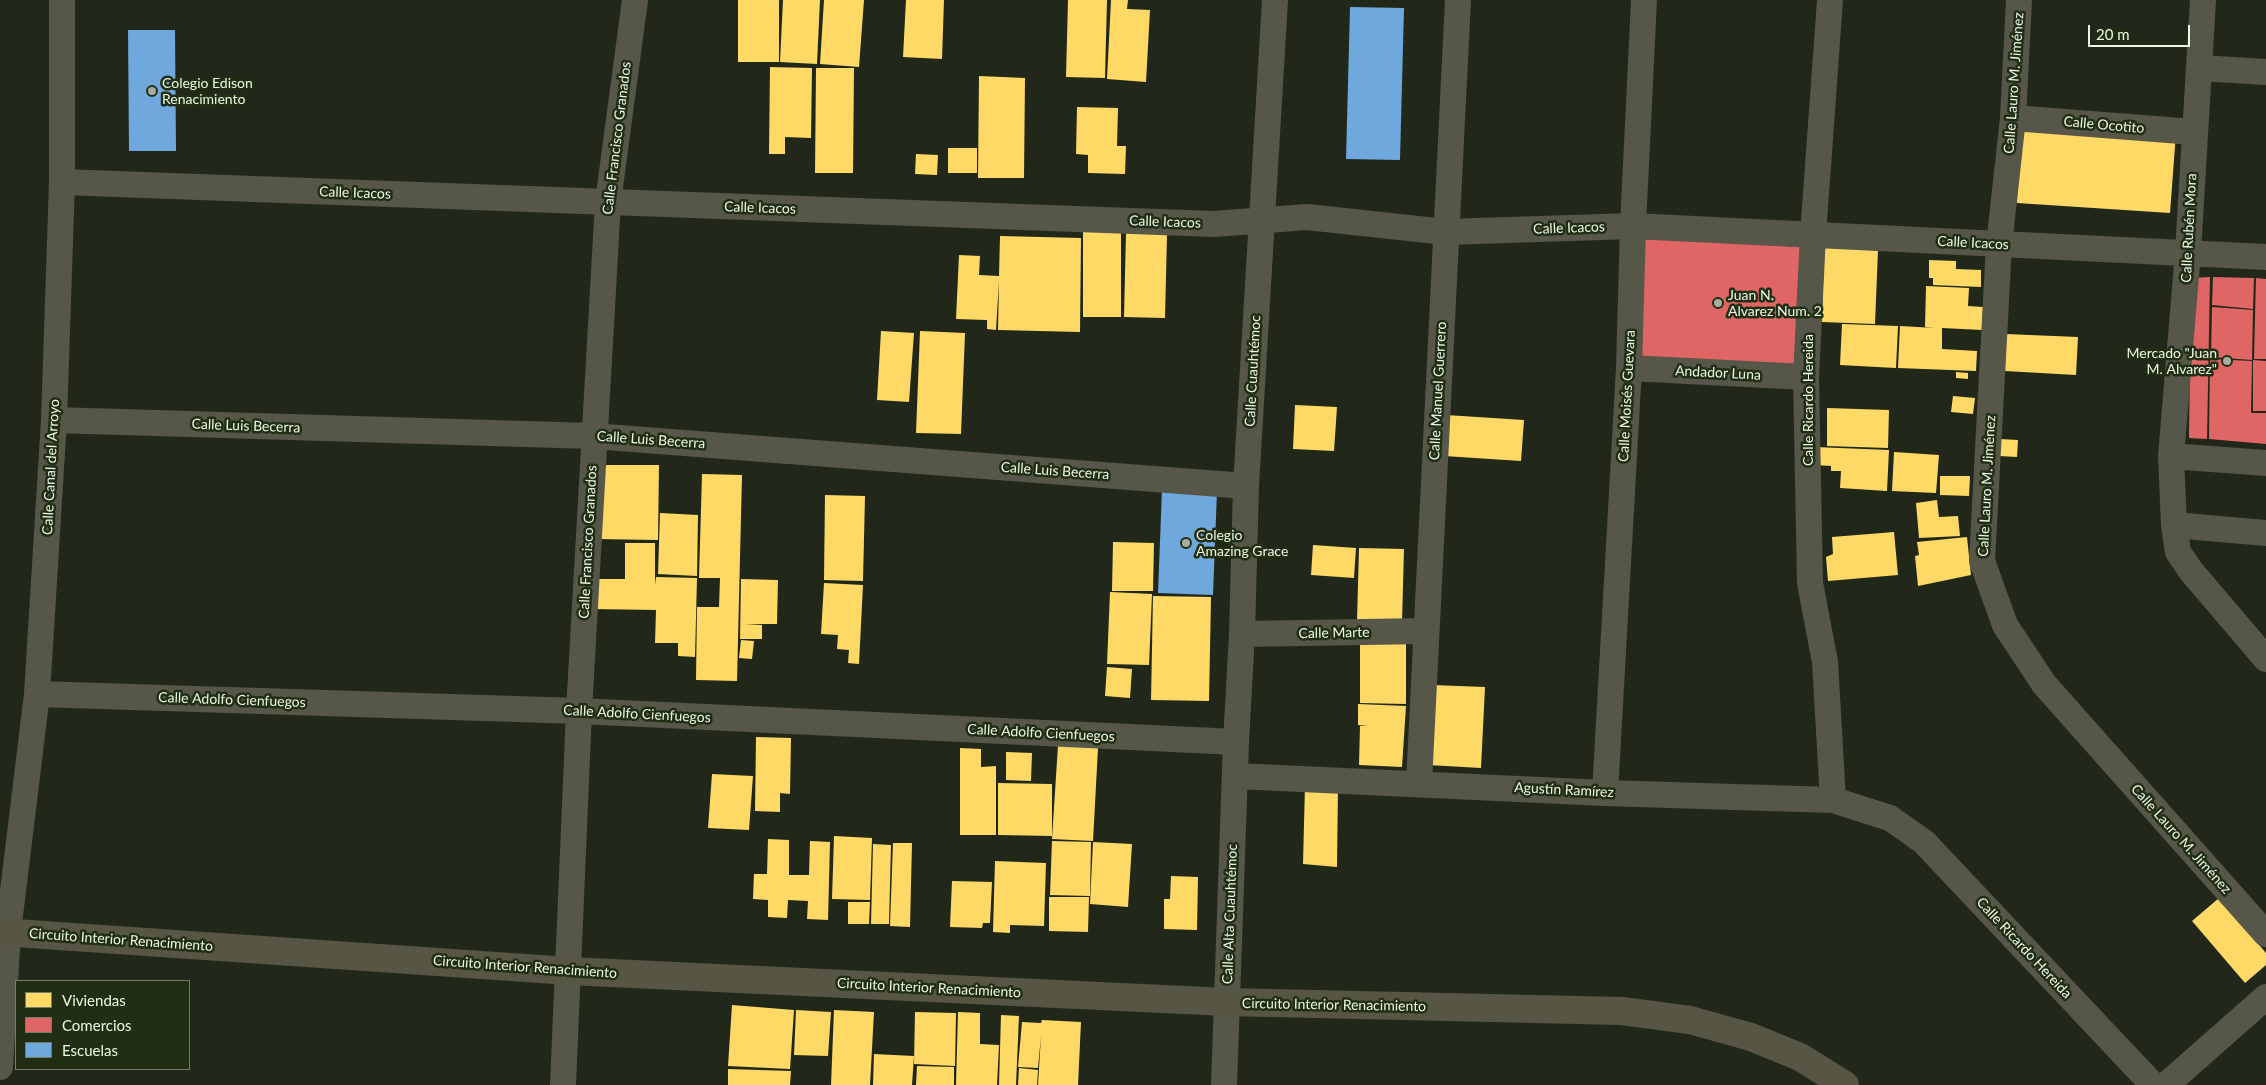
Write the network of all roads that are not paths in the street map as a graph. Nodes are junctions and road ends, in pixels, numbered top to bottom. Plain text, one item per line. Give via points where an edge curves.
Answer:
1 (62, 0) edge
2 (635, 0) edge
3 (1275, 0) edge
4 (1458, 0) edge
5 (1644, 0) edge
6 (1830, 0) edge
7 (2019, 0) edge
8 (2203, 0) edge
9 (2200, 68) junction
10 (2266, 72) edge
11 (2013, 118) junction
12 (2194, 132) junction
13 (62, 182) junction
14 (608, 202) junction
15 (1261, 220) junction
16 (1633, 226) junction
17 (1446, 232) junction
18 (1813, 235) junction
19 (2000, 245) junction
20 (2188, 252) junction
21 (2266, 257) edge
22 (1629, 368) junction
23 (1806, 377) junction
24 (54, 420) junction
25 (593, 436) junction
26 (2172, 456) junction
27 (2266, 463) edge
28 (1246, 486) junction
29 (2174, 525) junction
30 (2266, 533) edge
31 (1425, 632) junction
32 (1242, 634) junction
33 (2266, 659) edge
34 (38, 694) junction
35 (579, 711) junction
36 (1236, 742) junction
37 (1236, 776) junction
38 (1419, 783) junction
39 (1606, 793) junction
40 (1833, 800) junction
41 (1890, 818) joint
42 (4, 932) edge
43 (2266, 934) edge
44 (568, 971) junction
45 (2266, 997) edge
46 (1227, 1002) junction
47 (0, 1067) edge
48 (563, 1085) edge
49 (1224, 1085) edge
50 (1845, 1085) edge
51 (2153, 1085) edge
52 (2166, 1085) edge

1 - 13 street, Calle Canal del Arroyo
2 - 14 street, Calle Francisco Granados
3 - 15 street, Calle Cuauhtémoc
4 - 17 street, Calle Manuel Guerrero
5 - 16 street, Calle Moisés Guevara
6 - 18 street, Calle Ricardo Hereida
7 - 11 street, Calle Lauro M. Jiménez
8 - 9 street, Calle Rubén Mora
9 - 10 street
9 - 12 street, Calle Rubén Mora
11 - 12 street, Calle Ocotito
11 - 19 street, Calle Lauro M. Jiménez
12 - 20 street, Calle Rubén Mora
13 - 14 street, Calle Icacos
13 - 24 street, Calle Canal del Arroyo
14 - 15 street, Calle Icacos via 1214,224
14 - 25 street, Calle Francisco Granados
15 - 17 street, Calle Icacos via 1307,217
15 - 28 street, Calle Cuauhtémoc
16 - 17 street, Calle Icacos
16 - 18 street, Calle Icacos
16 - 22 street, Calle Moisés Guevara
17 - 31 street, Calle Manuel Guerrero
18 - 19 street, Calle Icacos
18 - 23 street, Calle Ricardo Hereida
19 - 20 street, Calle Icacos
19 - 43 street, Calle Lauro M. Jiménez via 1982,560 2005,624 2044,684
20 - 21 street, Calle Icacos
20 - 26 street, Calle Rubén Mora
22 - 23 street, Andador Luna
22 - 39 street, Calle Moisés Guevara
23 - 40 street, Calle Ricardo Hereida via 1810,583 1825,662
24 - 25 street, Calle Luis Becerra
24 - 34 street, Calle Canal del Arroyo
25 - 28 street, Calle Luis Becerra
25 - 35 street, Calle Francisco Granados
26 - 27 street
26 - 29 street, Calle Rubén Mora
28 - 32 street, Calle Cuauhtémoc
29 - 30 street
29 - 33 street, Calle Rubén Mora via 2178,552
31 - 32 street, Calle Marte
31 - 38 street, Calle Manuel Guerrero
32 - 36 street, Calle Cuauhtémoc
34 - 35 street, Calle Adolfo Cienfuegos
34 - 42 street, Calle Canal del Arroyo
35 - 36 street, Calle Adolfo Cienfuegos
35 - 44 street, Calle Francisco Granados
36 - 37 street, Calle Alta Cuauhtémoc
37 - 38 street, Agustín Ramírez
37 - 46 street, Calle Alta Cuauhtémoc
38 - 39 street, Agustín Ramírez
39 - 40 street, Agustín Ramírez
40 - 41 street, Agustín Ramírez
41 - 51 street, Calle Ricardo Hereida via 1924,842
42 - 44 main road, Circuito Interior Renacimiento
42 - 47 street, Calle Canal del Arroyo
44 - 46 main road, Circuito Interior Renacimiento
44 - 48 street, Calle Francisco Granados
45 - 52 street
46 - 49 street, Calle Alta Cuauhtémoc
46 - 50 main road, Circuito Interior Renacimiento via 1622,1011 1690,1020 1751,1037 1800,1058

